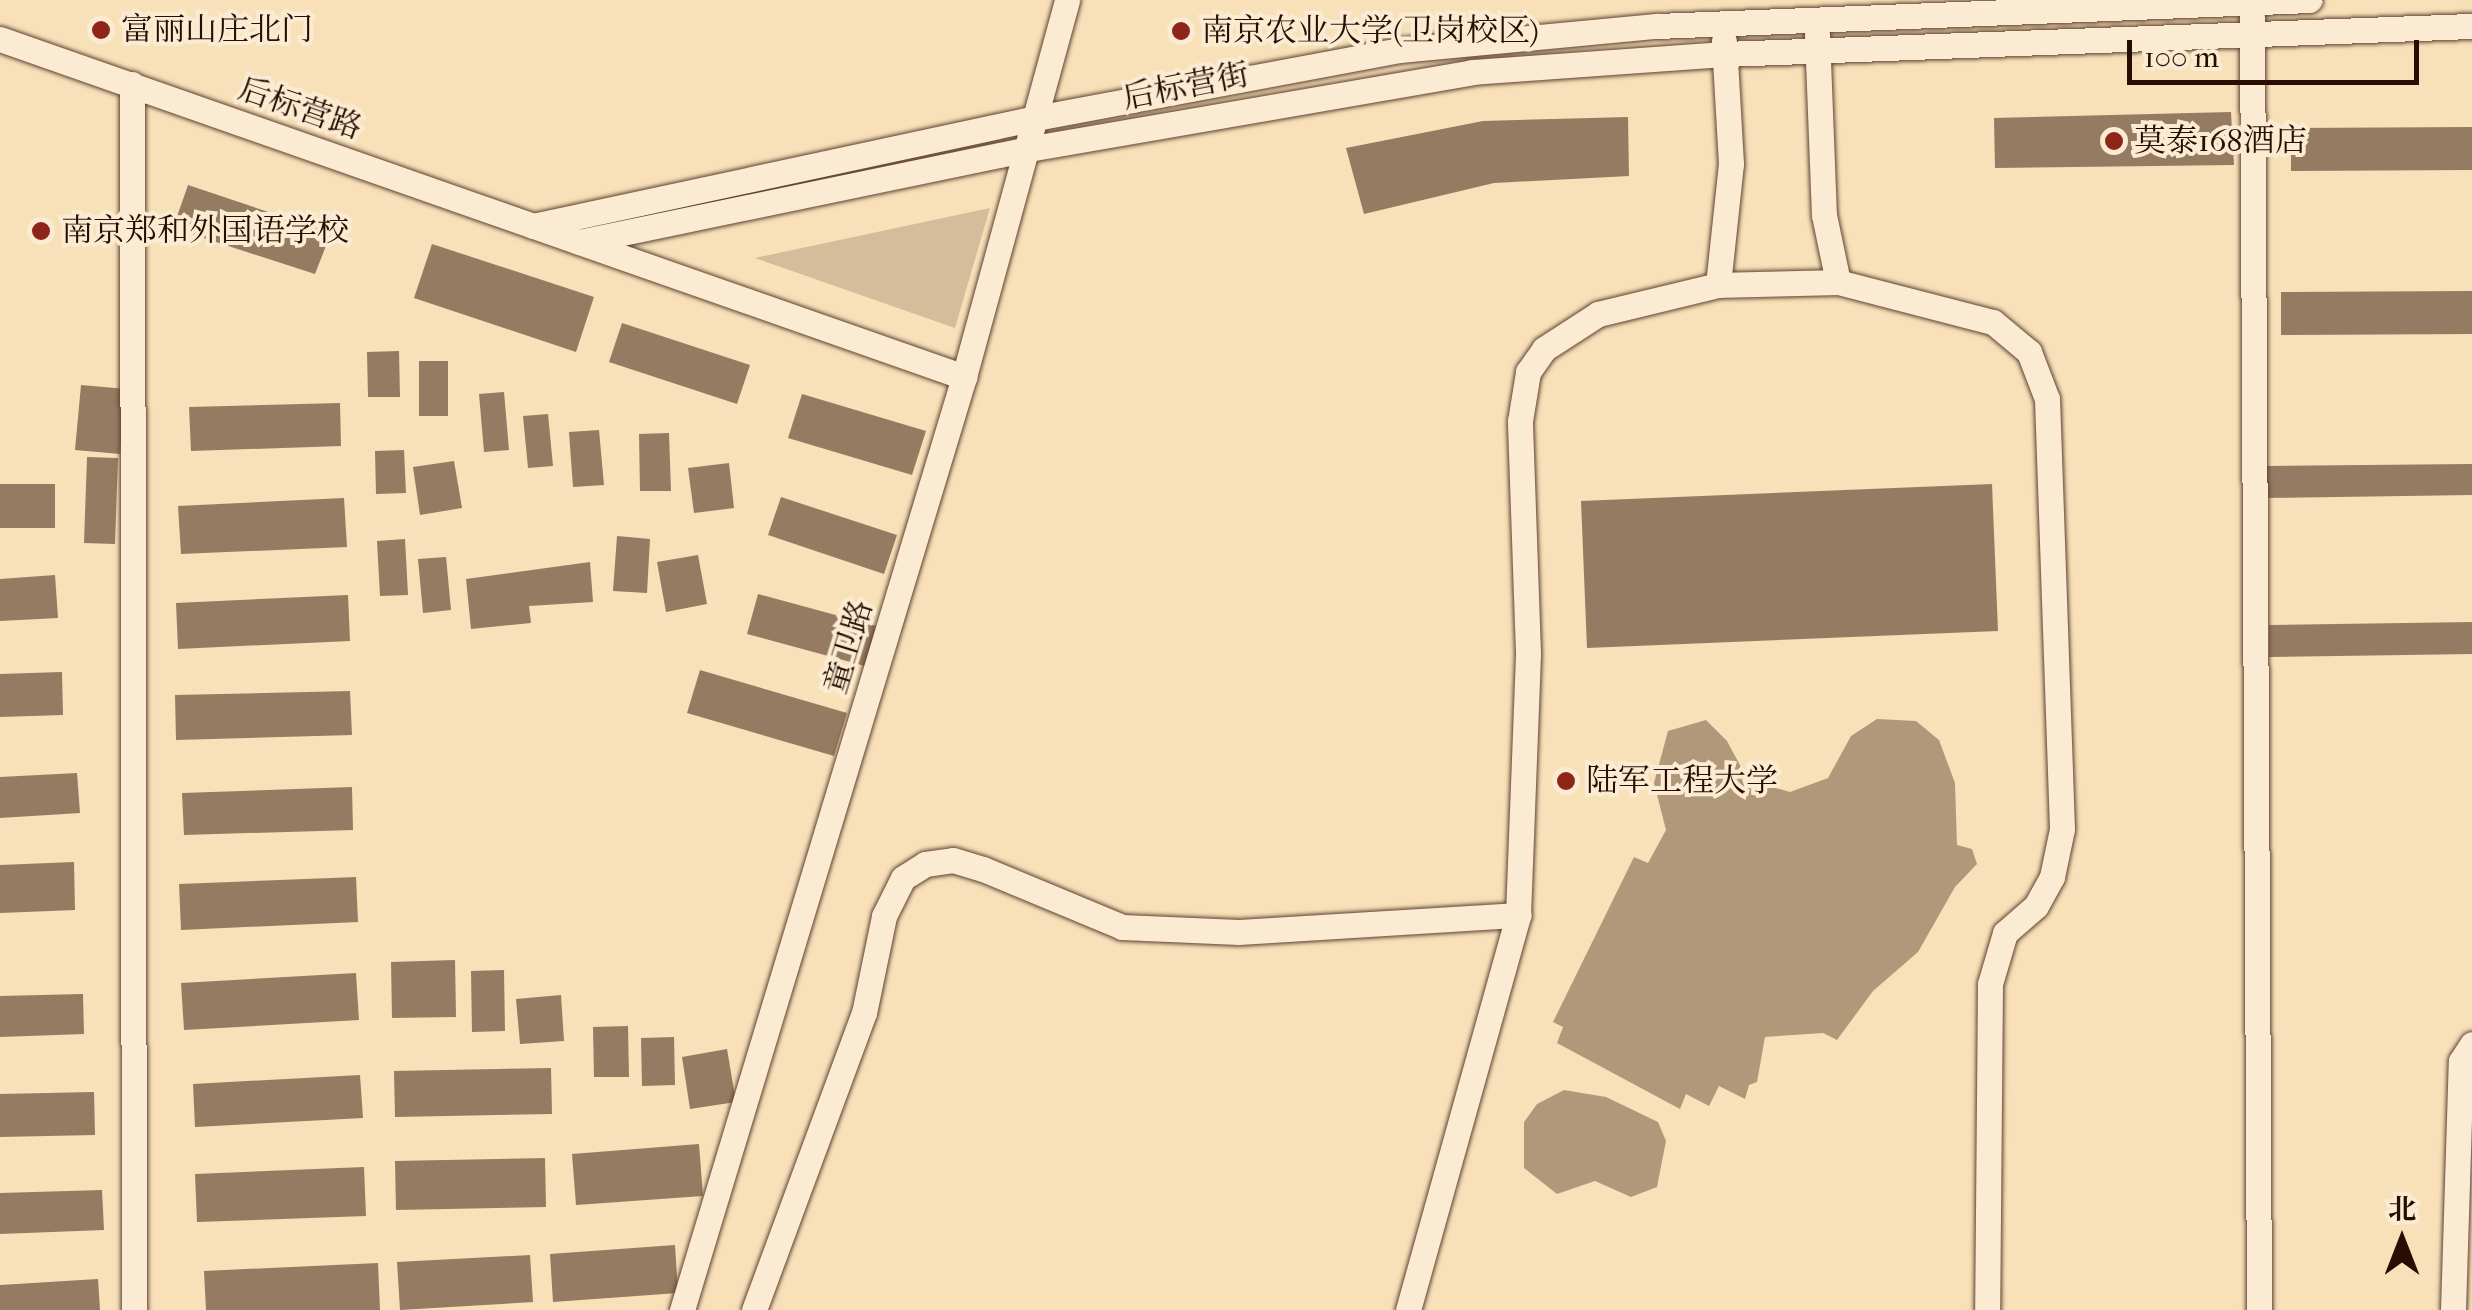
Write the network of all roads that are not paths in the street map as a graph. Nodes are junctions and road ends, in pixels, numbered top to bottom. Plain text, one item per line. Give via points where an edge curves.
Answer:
1 (1067, 0) edge
2 (2309, 0) edge
3 (2252, 2) edge
4 (2088, 4) edge
5 (2138, 6) junction
6 (1816, 18) junction
7 (1722, 22) junction
8 (2472, 26) edge
9 (2252, 34) junction
10 (2138, 37) junction
11 (0, 39) edge
12 (1818, 51) junction
13 (1724, 54) junction
14 (132, 84) junction
15 (1036, 118) junction
16 (1028, 150) junction
17 (533, 226) junction
18 (578, 242) junction
19 (1838, 282) junction
20 (1718, 285) junction
21 (964, 377) junction
22 (1518, 915) junction
23 (2472, 1044) edge
24 (134, 1310) edge
25 (682, 1310) edge
26 (754, 1310) edge
27 (1408, 1310) edge
28 (1986, 1310) edge
29 (2259, 1310) edge
30 (2453, 1310) edge

1 - 15 street, 童卫路
2 - 3 street, 后标营街
3 - 5 street, 后标营街
3 - 9 street
4 - 5 street, 后标营街
4 - 6 street, 后标营街
5 - 10 street
6 - 7 street, 后标营街
6 - 12 street
7 - 13 street
7 - 15 street, 后标营街 via 1402,50
8 - 9 street, 后标营街
9 - 10 street, 后标营街
9 - 29 street
10 - 12 street, 后标营街
11 - 14 street, 后标营路
12 - 13 street, 后标营街
12 - 19 street via 1824,216
13 - 16 street, 后标营街 via 1372,85
13 - 20 street via 1731,164
14 - 17 street, 后标营路
14 - 24 street
15 - 16 street, 童卫路
15 - 17 street, 后标营街
16 - 18 street, 后标营街
16 - 21 street, 童卫路
17 - 18 street, 后标营路
18 - 21 street, 后标营路
19 - 20 street
19 - 28 street via 1994,322 2029,352 2046,400 2054,475 2062,829 2052,878 2036,906 2005,933 1990,984
20 - 22 street via 1598,314 1544,349 1528,372 1520,422 1528,653
21 - 25 street, 童卫路
22 - 26 street via 1239,932 1122,926 983,869 953,860 925,864 903,878 884,916 864,1012
22 - 27 street
23 - 30 street via 2461,1061

